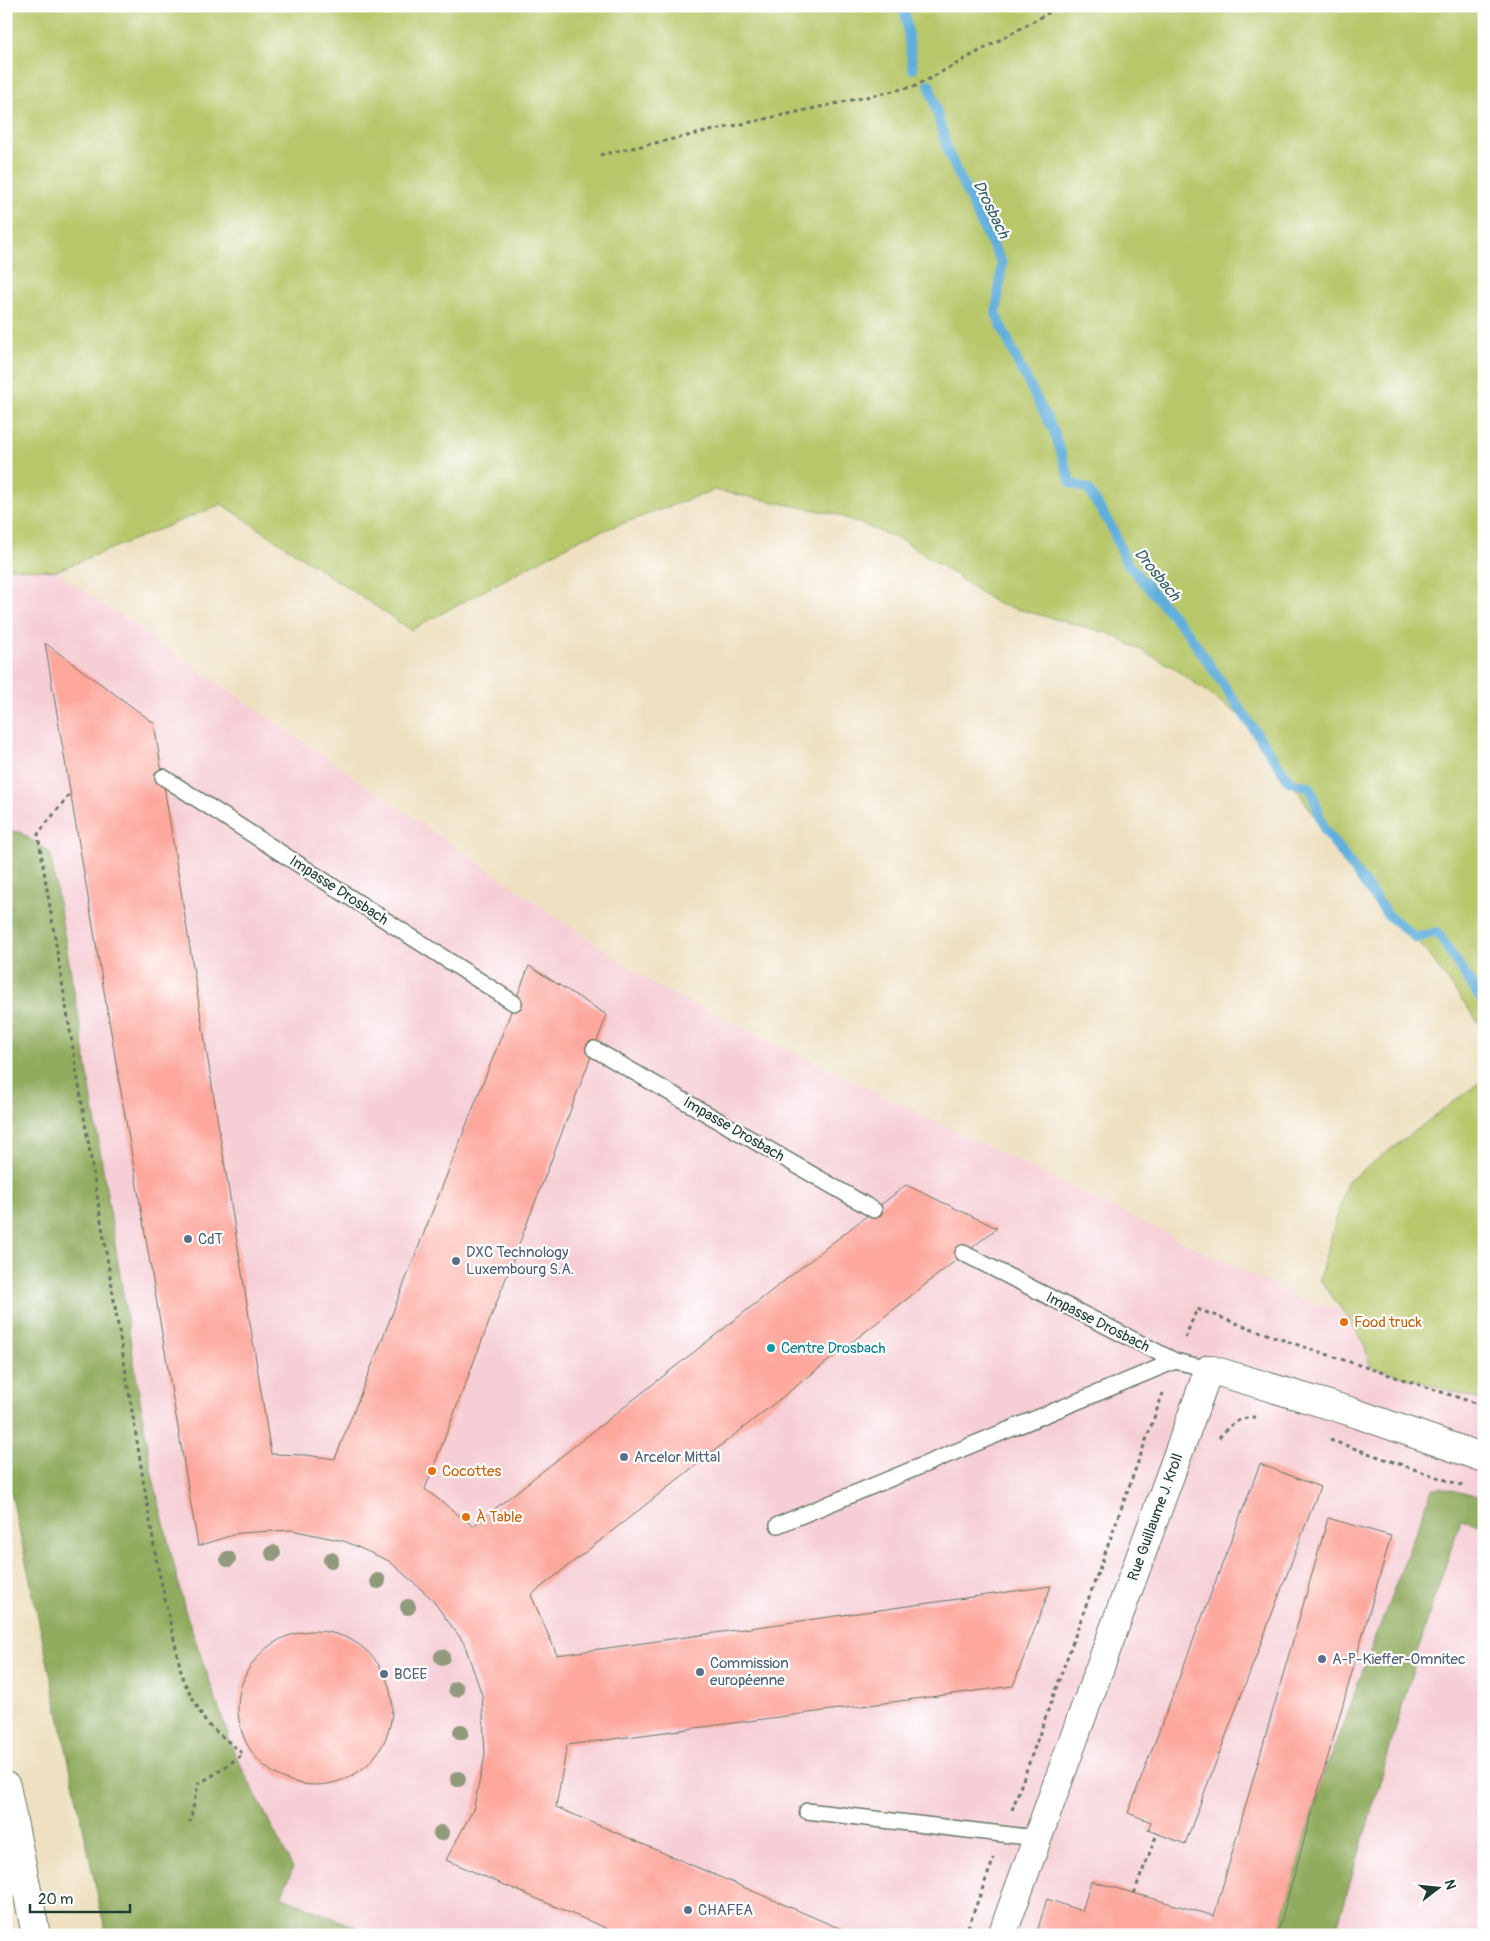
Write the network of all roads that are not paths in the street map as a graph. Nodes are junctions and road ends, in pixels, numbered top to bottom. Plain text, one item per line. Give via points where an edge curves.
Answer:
1 (163, 778) dead end
2 (514, 1002) dead end
3 (594, 1049) dead end
4 (874, 1210) dead end
5 (963, 1253) dead end
6 (1175, 1361) junction
7 (1209, 1369) junction
8 (1484, 1458) edge
9 (778, 1525) dead end
10 (6, 1786) edge
11 (807, 1811) dead end
12 (1036, 1838) junction
13 (36, 1935) edge
14 (1002, 1935) edge

1 - 2 lane, Impasse Drosbach
3 - 4 lane, Impasse Drosbach
5 - 6 lane, Impasse Drosbach
6 - 7 lane, Impasse Drosbach
6 - 9 lane
7 - 8 main road via 1349,1410
7 - 12 main road, Rue Guillaume J. Kroll
10 - 13 main road
11 - 12 lane
12 - 14 main road, Rue Guillaume J. Kroll

